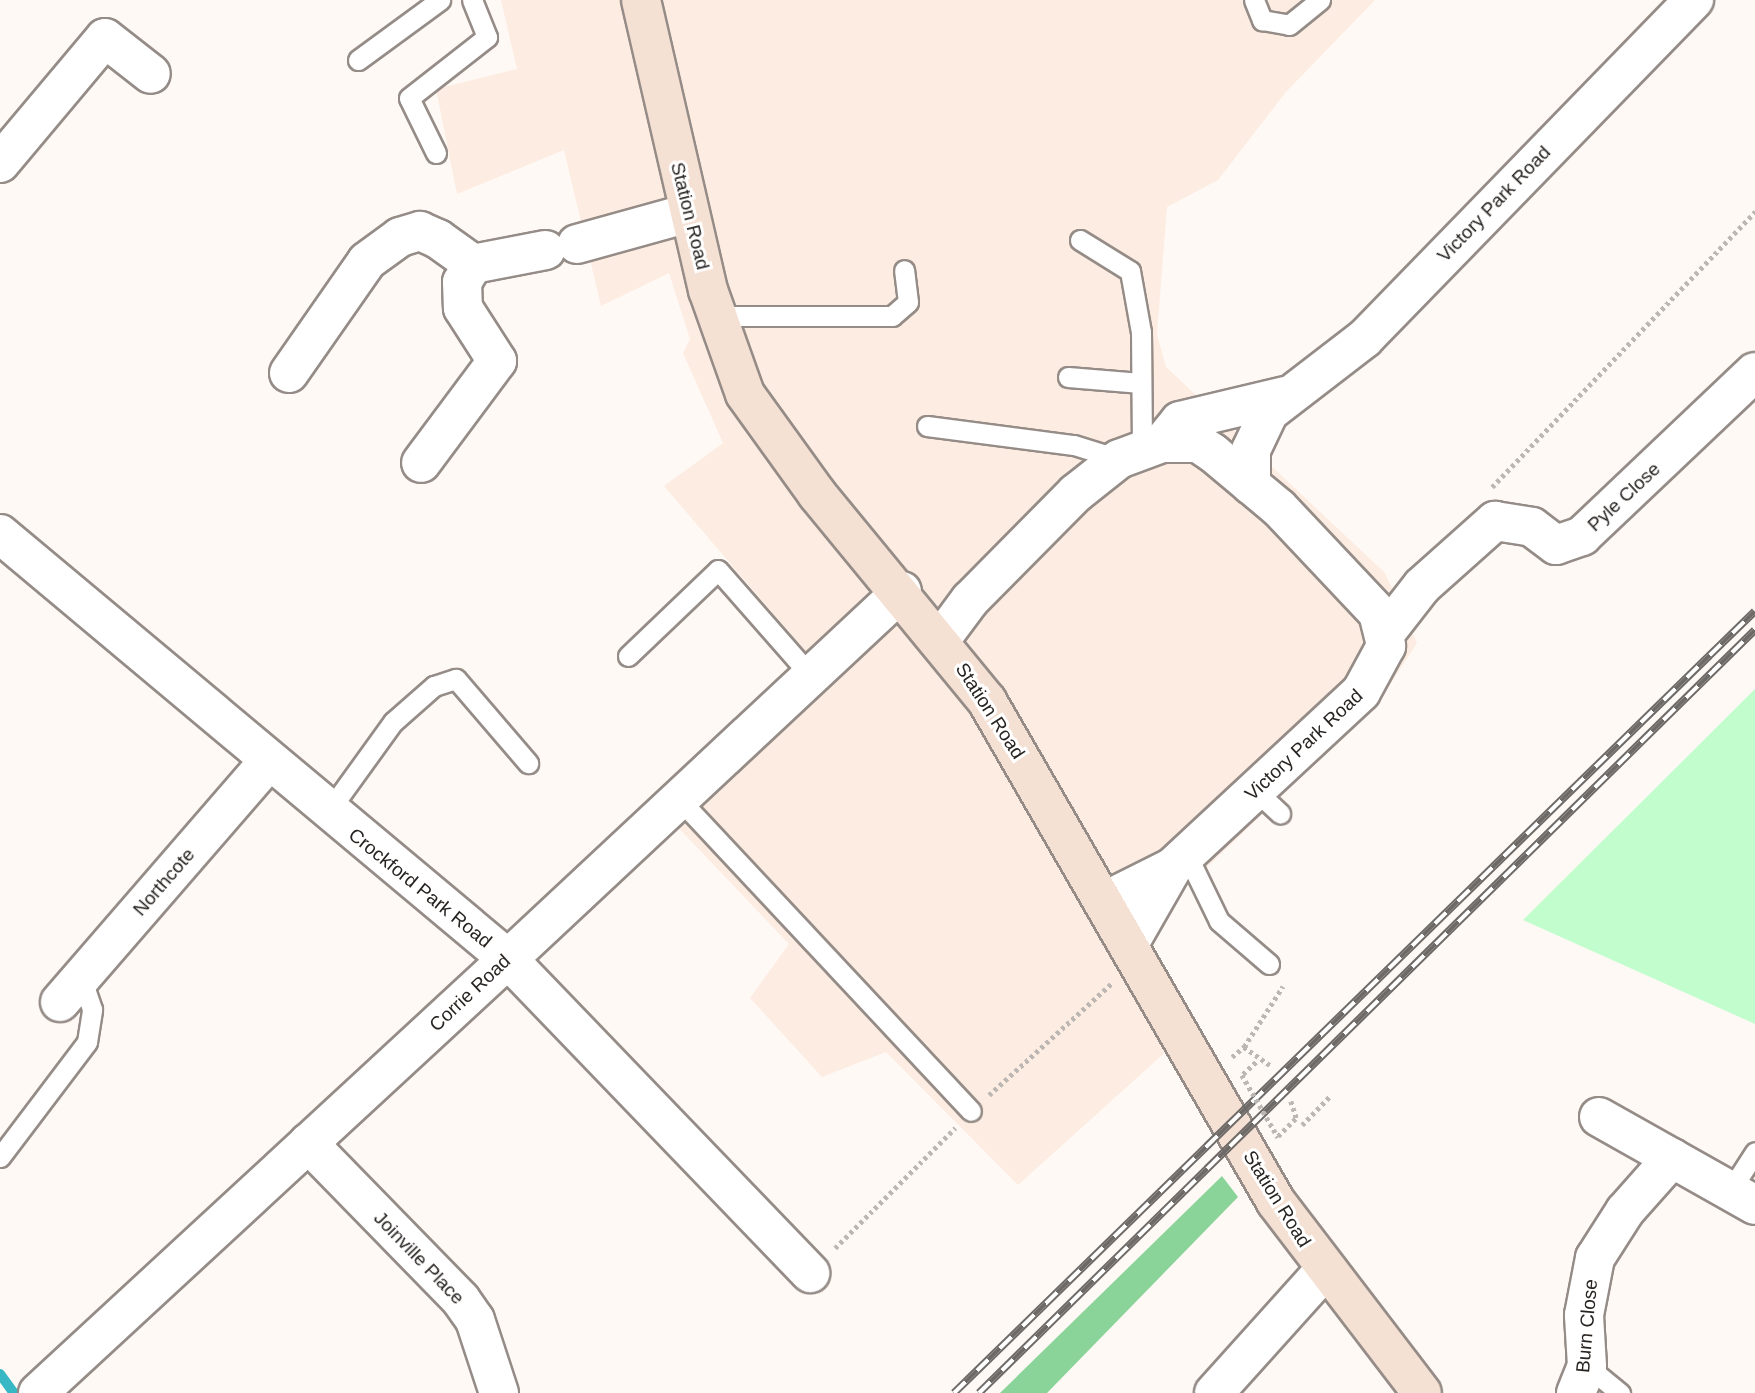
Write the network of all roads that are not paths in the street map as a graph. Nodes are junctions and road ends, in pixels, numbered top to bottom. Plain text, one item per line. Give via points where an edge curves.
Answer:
1 (440, 0) edge
2 (472, 0) edge
3 (641, 0) edge
4 (1254, 0) edge
5 (1320, 0) edge
6 (1693, 0) edge
7 (358, 60) dead end
8 (151, 74) dead end
9 (436, 153) dead end
10 (0, 163) edge
11 (689, 214) junction
12 (1080, 240) dead end
13 (473, 264) junction
14 (904, 270) dead end
15 (716, 316) junction
16 (1755, 372) edge
17 (289, 373) dead end
18 (1068, 377) dead end
19 (1141, 383) junction
20 (1285, 396) junction
21 (927, 426) dead end
22 (1141, 450) junction
23 (421, 463) dead end
24 (1251, 485) junction
25 (0, 534) edge
26 (902, 591) junction
27 (1387, 631) junction
28 (941, 639) junction
29 (628, 656) dead end
30 (811, 676) junction
31 (268, 762) junction
32 (528, 763) dead end
33 (679, 799) junction
34 (328, 812) junction
35 (1180, 861) junction
36 (1105, 901) junction
37 (1130, 942) junction
38 (508, 959) junction
39 (1269, 964) road end
40 (70, 989) joint
41 (971, 1111) dead end
42 (1600, 1117) dead end
43 (308, 1143) junction
44 (1755, 1152) edge
45 (0, 1157) edge
46 (1672, 1158) junction
47 (1742, 1198) edge
48 (1324, 1271) junction
49 (810, 1273) dead end
50 (1581, 1380) edge
51 (55, 1387) edge
52 (499, 1393) edge
53 (1214, 1393) edge
54 (1422, 1393) edge
55 (1620, 1393) edge

1 - 7 lane
2 - 9 lane via 487,37 409,98
3 - 11 main road, Station Road
4 - 5 lane via 1262,20 1289,25
6 - 20 street, Victory Park Road via 1365,338
8 - 10 street via 105,38
11 - 13 street
11 - 15 main road, Station Road
12 - 19 lane via 1130,271
13 - 17 street via 420,231 400,237 367,261
13 - 23 street via 462,282 463,307 496,361
14 - 15 lane via 908,302 892,316
15 - 26 main road, Station Road via 746,394 775,439
16 - 27 street, Pyle Close via 1582,536 1556,545 1532,527 1495,521 1422,586
18 - 19 lane
19 - 22 lane
20 - 22 street, Victory Park Road via 1180,421
20 - 24 street, Victory Park Road via 1259,424
21 - 22 lane
22 - 24 street via 1198,443
22 - 28 street, Victory Park Road via 1066,502
24 - 27 street via 1366,595
25 - 31 street, Crockford Park Road
26 - 28 main road, Station Road
26 - 30 street, Corrie Road
27 - 35 street, Victory Park Road via 1378,671 1268,802
28 - 36 main road, Station Road via 987,701
29 - 30 lane via 718,570
30 - 33 street, Corrie Road
31 - 34 street, Crockford Park Road
31 - 40 street, Northcote
32 - 34 lane via 456,680 434,686 393,722
33 - 38 street, Corrie Road
33 - 41 lane
34 - 38 street, Crockford Park Road
35 - 36 street, Victory Park Road
35 - 37 street, Victory Park Road
35 - 39 lane via 1219,921
36 - 37 main road, Station Road
37 - 48 main road, Station Road via 1276,1202
38 - 43 street, Corrie Road
38 - 49 street, Crockford Park Road
40 - 45 lane via 92,1009 87,1042
42 - 46 street
43 - 51 street, Corrie Road
43 - 52 street, Joinville Place via 461,1300 475,1320
44 - 47 lane
46 - 47 street
46 - 50 street, Burn Close via 1625,1211 1595,1258 1584,1315
48 - 53 street
48 - 54 main road, Station Road
50 - 55 lane

